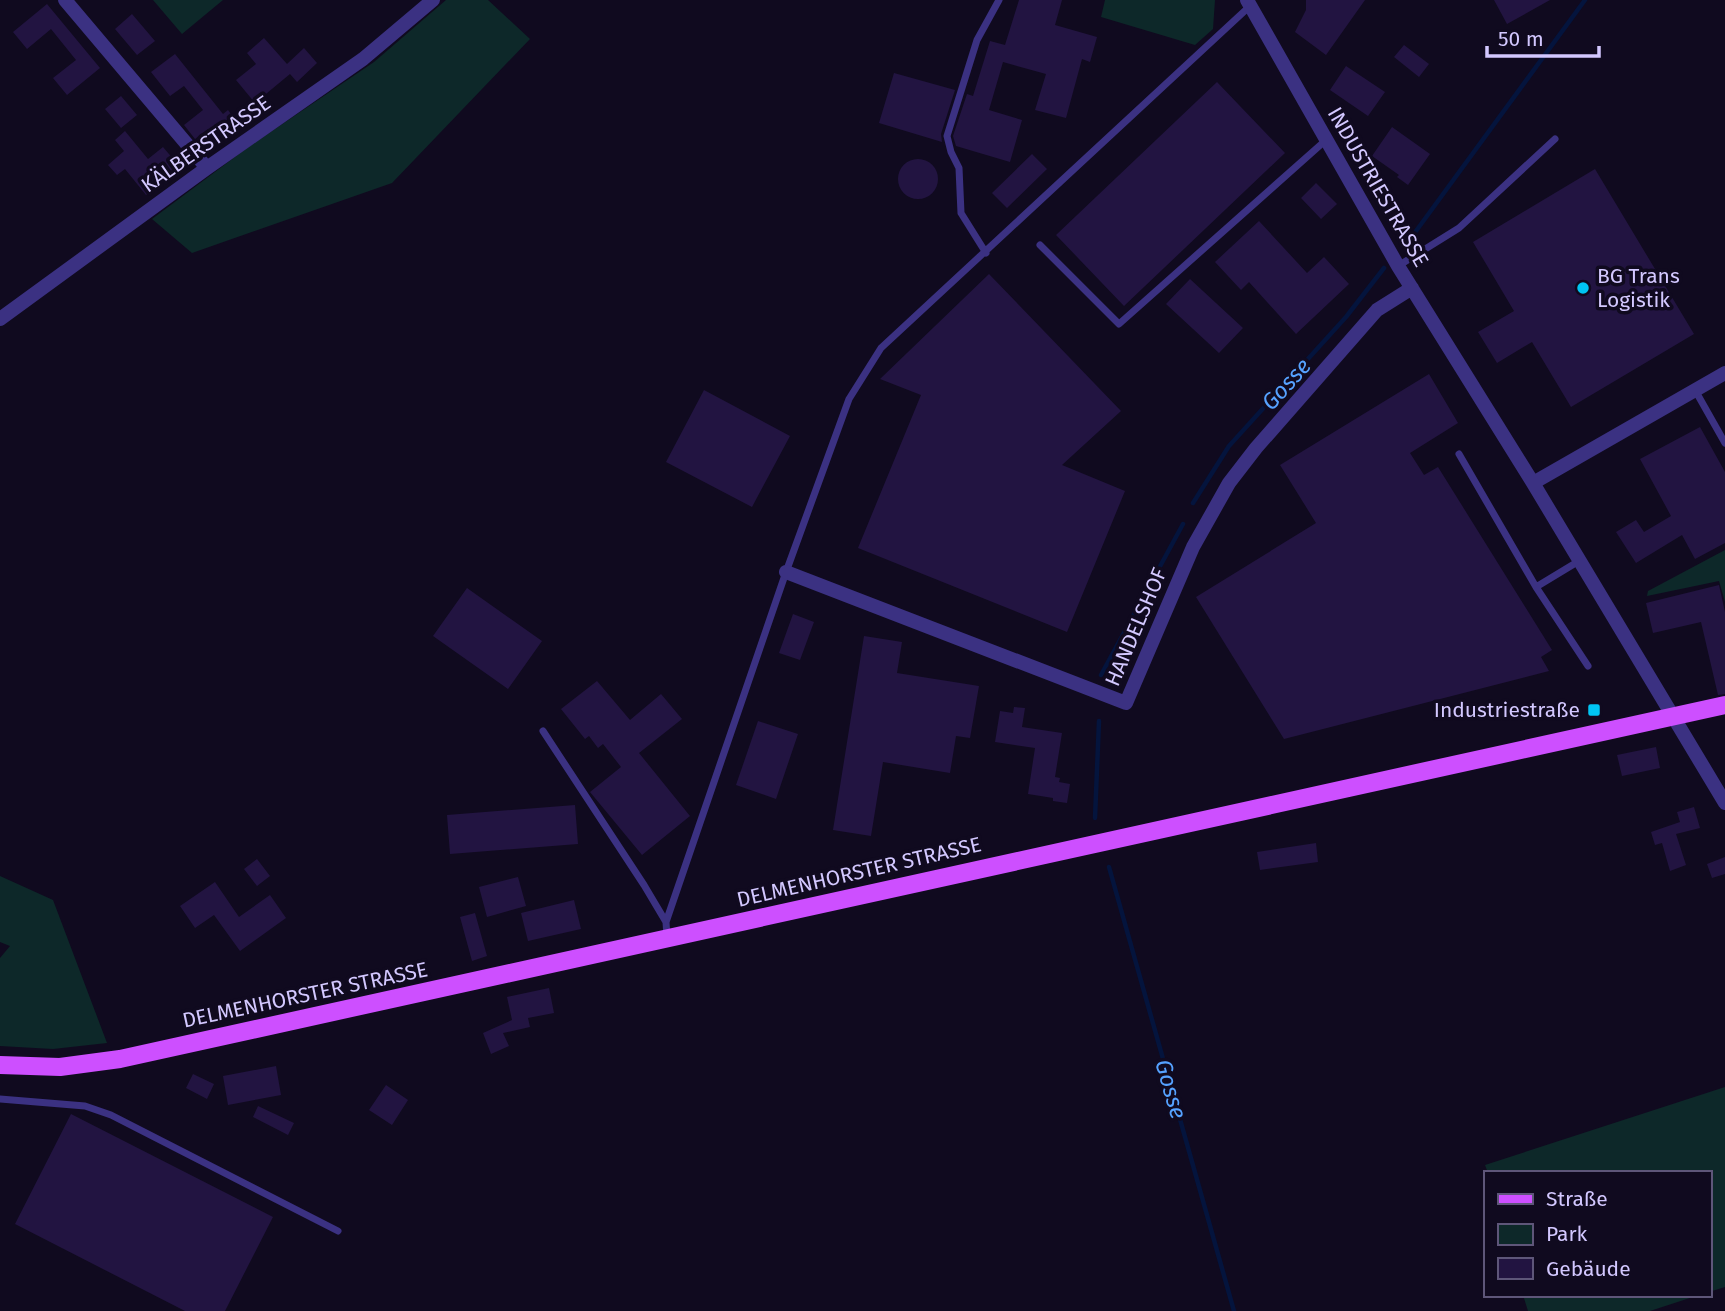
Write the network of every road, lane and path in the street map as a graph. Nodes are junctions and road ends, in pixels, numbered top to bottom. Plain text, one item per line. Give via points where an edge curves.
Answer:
1 (65, 0) edge
2 (433, 0) edge
3 (999, 0) edge
4 (1251, 2) edge
5 (1326, 139) junction
6 (1555, 139) dead end
7 (207, 168) junction
8 (1040, 246) dead end
9 (986, 253) junction
10 (1398, 266) junction
11 (1412, 288) junction
12 (0, 319) edge
13 (1725, 373) edge
14 (1695, 390) junction
15 (1725, 443) edge
16 (1459, 454) dead end
17 (1533, 483) junction
18 (1579, 561) junction
19 (786, 572) junction
20 (1536, 587) junction
21 (1588, 666) dead end
22 (1725, 705) edge
23 (1672, 716) junction
24 (543, 732) dead end
25 (1725, 803) edge
26 (666, 931) junction
27 (0, 1065) edge
28 (0, 1099) edge
29 (338, 1231) dead end

1 - 7 street
2 - 7 street, KÄLBERSTRASSE via 363,59
3 - 9 lane via 977,40 947,136 959,168 961,213
4 - 5 street, INDUSTRIESTRASSE
4 - 9 lane
5 - 8 lane via 1119,324
5 - 10 street, INDUSTRIESTRASSE
6 - 10 lane via 1459,228
7 - 12 street, KÄLBERSTRASSE
9 - 19 lane via 881,348 849,399
10 - 11 street, INDUSTRIESTRASSE
11 - 17 street, INDUSTRIESTRASSE
11 - 19 street, HANDELSHOF via 1377,310 1229,483 1193,547 1126,703
13 - 14 street
14 - 15 lane
14 - 17 street
16 - 20 lane
17 - 18 street, INDUSTRIESTRASSE
18 - 20 lane
18 - 23 street, INDUSTRIESTRASSE
19 - 26 lane
20 - 21 lane
22 - 23 main road, DELMENHORSTER STRASSE
23 - 25 street, INDUSTRIESTRASSE
23 - 26 main road, DELMENHORSTER STRASSE
24 - 26 lane via 645,885
26 - 27 main road, DELMENHORSTER STRASSE via 120,1059 60,1067
28 - 29 lane via 85,1106 111,1115

